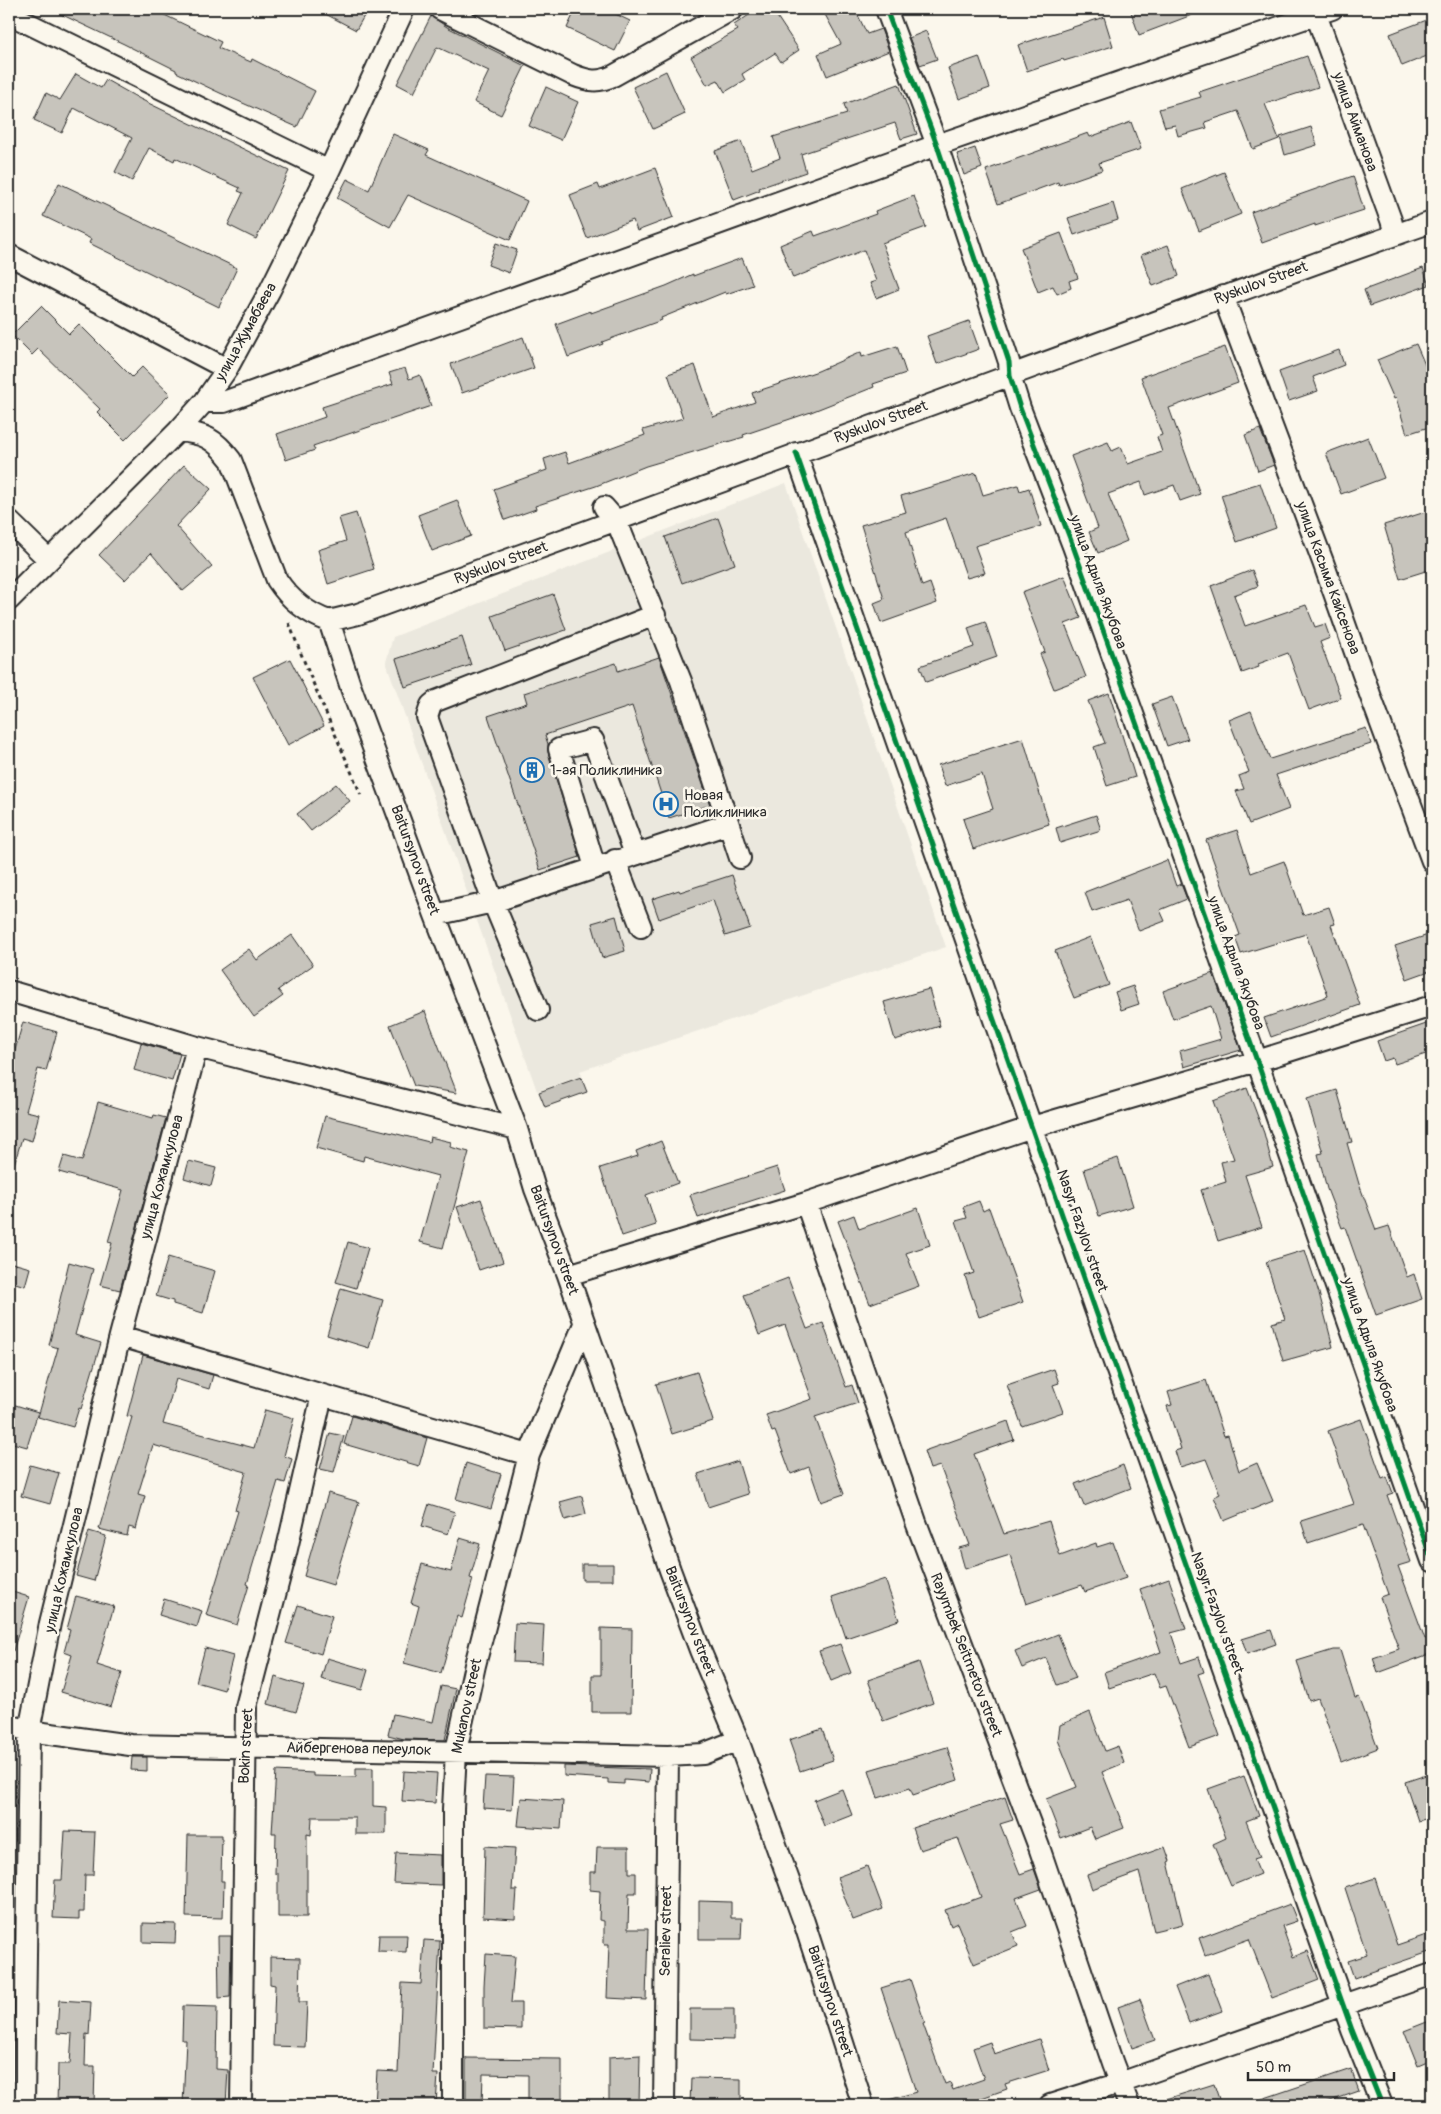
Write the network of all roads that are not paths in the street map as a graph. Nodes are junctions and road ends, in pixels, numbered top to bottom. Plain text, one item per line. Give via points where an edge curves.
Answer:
1 (404, 9) edge
2 (440, 9) edge
3 (733, 9) edge
4 (886, 9) edge
5 (1321, 11) edge
6 (9, 14) edge
7 (937, 145) junction
8 (330, 171) junction
9 (1432, 222) edge
10 (1395, 235) junction
11 (9, 255) edge
12 (1222, 296) junction
13 (226, 370) junction
14 (1010, 376) junction
15 (204, 402) junction
16 (178, 431) junction
17 (796, 453) junction
18 (610, 514) junction
19 (9, 521) edge
20 (49, 560) junction
21 (9, 600) edge
22 (655, 616) junction
23 (329, 621) junction
24 (728, 824) junction
25 (635, 854) junction
26 (740, 858) dead end
27 (615, 860) junction
28 (1432, 861) edge
29 (595, 867) junction
30 (494, 902) junction
31 (435, 915) junction
32 (641, 927) dead end
33 (9, 991) edge
34 (1432, 1006) edge
35 (538, 1010) dead end
36 (197, 1047) junction
37 (1258, 1061) junction
38 (1032, 1127) junction
39 (517, 1129) junction
40 (806, 1203) junction
41 (568, 1275) junction
42 (584, 1324) junction
43 (120, 1336) junction
44 (322, 1395) junction
45 (529, 1455) junction
46 (1432, 1561) edge
47 (9, 1725) edge
48 (29, 1731) junction
49 (738, 1740) junction
50 (245, 1746) junction
51 (456, 1751) junction
52 (668, 1756) junction
53 (1432, 1974) edge
54 (1345, 2004) junction
55 (1120, 2083) junction
56 (24, 2105) edge
57 (242, 2105) edge
58 (452, 2105) edge
59 (664, 2105) edge
60 (863, 2105) edge
61 (1050, 2105) edge
62 (1129, 2105) edge
63 (1382, 2105) edge

1 - 8 street, улица Жумабаева
2 - 3 street via 573,75 598,81 613,76
4 - 7 street, улица Адыла Якубова
5 - 7 street
5 - 10 street, улица Айманова
6 - 8 street
7 - 14 street, улица Адыла Якубова via 1009,362
7 - 15 street via 224,402
8 - 13 street, улица Жумабаева
9 - 10 street, Ryskulov Street
10 - 12 street, Ryskulov Street
11 - 13 street
12 - 14 street, Ryskulov Street
12 - 28 street, улица Касыма Кайсенова
13 - 15 street, улица Жумабаева
14 - 17 street, Ryskulov Street
14 - 37 street, улица Адыла Якубова
15 - 16 street, улица Жумабаева
16 - 20 street, улица Жумабаева
16 - 23 street via 208,436 223,449 285,593 302,609
17 - 18 street, Ryskulov Street
17 - 38 street, Nasyr Fazylov street
18 - 22 street
18 - 23 street, Ryskulov Street via 358,614
19 - 20 street
20 - 21 street, улица Жумабаева
22 - 24 street via 682,681
22 - 30 street via 436,702 428,710 427,716
23 - 31 street, Baitursynov street
24 - 25 street
24 - 26 street
25 - 27 street
25 - 29 street via 593,740 559,749
27 - 29 street
27 - 32 street
29 - 30 street
30 - 31 street
30 - 35 street
31 - 39 street, Baitursynov street
33 - 36 street
34 - 37 street
36 - 39 street
36 - 43 street, улица Кожамкулова
37 - 38 street
37 - 46 street, улица Адыла Якубова
38 - 40 street
38 - 54 street, Nasyr Fazylov street
39 - 41 street, Baitursynov street via 535,1189
40 - 41 street
40 - 55 street, Rayymbek Seitmetov street via 916,1522 1039,1847
41 - 42 street, Baitursynov street
42 - 45 street, Mukanov street
42 - 49 street, Baitursynov street via 680,1596
43 - 44 street
43 - 48 street, улица Кожамкулова via 50,1623
44 - 45 street
44 - 50 street, Bokin street via 246,1707
45 - 51 street, Mukanov street
47 - 48 street, Айбергенова переулок
48 - 50 street, Айбергенова переулок via 130,1746
48 - 56 street, улица Кожамкулова
49 - 52 street, Айбергенова переулок via 703,1754
49 - 60 street, Baitursynov street via 804,1922
50 - 51 street, Айбергенова переулок
50 - 57 street, Bokin street
51 - 52 street, Айбергенова переулок
51 - 58 street, Mukanov street
52 - 59 street, Seraliev street
53 - 54 street
54 - 55 street
54 - 63 street, Nasyr Fazylov street
55 - 61 street
55 - 62 street, Rayymbek Seitmetov street

